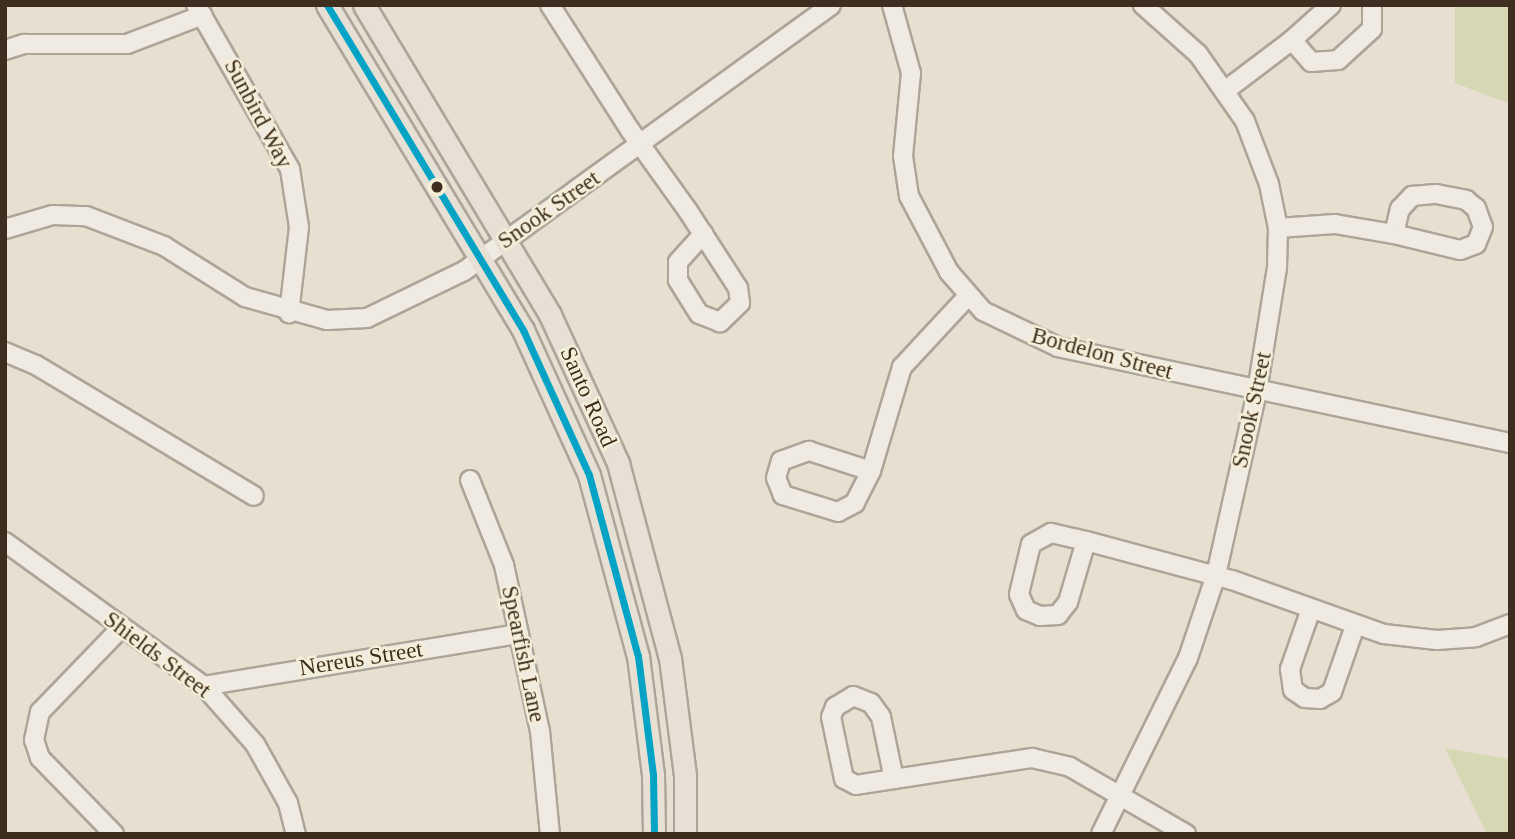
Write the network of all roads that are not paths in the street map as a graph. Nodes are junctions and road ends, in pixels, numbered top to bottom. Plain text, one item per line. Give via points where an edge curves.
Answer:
1 (327, 5) edge
2 (364, 5) edge
3 (550, 5) edge
4 (831, 5) edge
5 (891, 5) edge
6 (1143, 5) edge
7 (1331, 5) edge
8 (1372, 5) edge
9 (199, 10) edge
10 (1292, 40) junction
11 (5, 50) edge
12 (1226, 90) junction
13 (641, 145) junction
14 (1278, 228) junction
15 (5, 229) edge
16 (703, 234) junction
17 (1394, 234) junction
18 (507, 241) junction
19 (481, 258) junction
20 (968, 296) junction
21 (289, 313) junction
22 (5, 352) edge
23 (1257, 391) junction
24 (1510, 443) edge
25 (871, 471) junction
26 (470, 480) dead end
27 (254, 496) dead end
28 (5, 541) edge
29 (1086, 541) junction
30 (1216, 575) junction
31 (1311, 609) junction
32 (1510, 624) edge
33 (1355, 626) junction
34 (121, 628) junction
35 (519, 634) junction
36 (204, 686) junction
37 (894, 779) junction
38 (1122, 796) junction
39 (1178, 832) edge
40 (114, 834) edge
41 (296, 834) edge
42 (550, 834) edge
43 (654, 834) edge
44 (685, 834) edge
45 (1101, 834) edge

1 - 19 main road, Santo Road
2 - 18 main road, Santo Road
3 - 13 street
4 - 13 street, Snook Street
5 - 20 street, Bordelon Street via 911,74 904,156 909,196 926,234
6 - 12 street, Snook Street via 1198,54
7 - 10 street
8 - 10 street via 1372,29 1338,60 1311,62
9 - 11 street via 127,44 24,44
9 - 21 street, Sunbird Way via 290,169 299,227
10 - 12 street
12 - 14 street, Snook Street via 1260,159
13 - 16 street
13 - 18 street, Snook Street
14 - 17 street via 1335,224
14 - 23 street, Snook Street
15 - 21 street, Snook Street via 53,215 86,216 164,246 245,298
16 - 16 street via 678,262 678,280 699,314 720,322 740,303 738,288
17 - 17 street via 1460,250 1476,244 1482,227 1466,200 1412,196 1400,209
18 - 19 street, Snook Street
18 - 44 main road, Santo Road via 580,375 618,463 639,530 670,658 685,775
19 - 21 street, Snook Street via 396,308 367,318 327,320
19 - 43 main road, Santo Road via 553,392 589,475 610,543 638,656 653,775
20 - 23 street, Bordelon Street via 1014,329 1058,347
20 - 25 street via 902,367
22 - 27 street via 36,365
23 - 24 street, Bordelon Street
23 - 30 street, Snook Street
25 - 25 street via 809,451 790,453 776,478 783,495 838,512 863,494
26 - 35 street, Spearfish Lane via 504,565
28 - 34 street, Shields Street
29 - 29 street via 1051,533 1038,537 1019,594 1026,610 1059,615 1068,602
29 - 30 street
30 - 31 street
30 - 38 street, Snook Street via 1188,658
31 - 33 street
31 - 33 street via 1290,669 1293,690 1305,698 1320,699 1332,692
32 - 33 street via 1476,637 1437,640
34 - 36 street, Shields Street
34 - 40 street via 40,712 34,740 40,758
35 - 36 street, Nereus Street
35 - 42 street, Spearfish Lane via 540,731
36 - 41 street, Shields Street via 255,744 288,803
37 - 37 street via 881,717 871,703 845,698 831,717 844,779 856,785
37 - 38 street via 1032,758 1070,767
38 - 39 street
38 - 45 street, Snook Street

